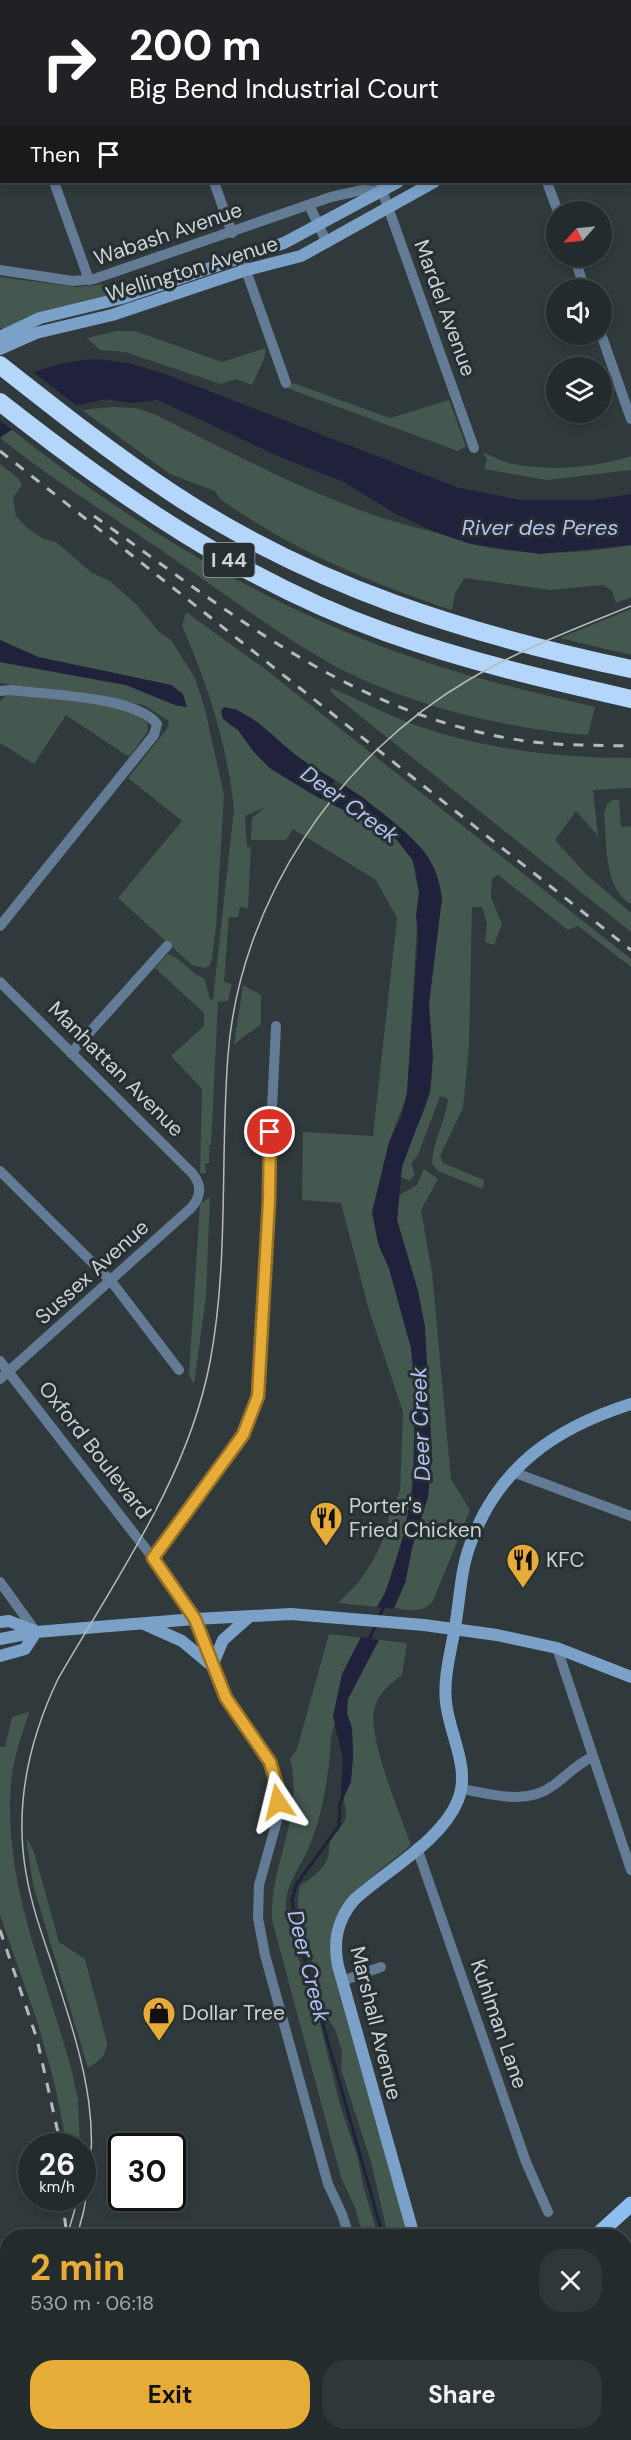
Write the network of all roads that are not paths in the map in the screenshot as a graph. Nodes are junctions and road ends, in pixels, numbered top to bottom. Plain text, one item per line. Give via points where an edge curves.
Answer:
1 (54, 183) edge
2 (214, 183) edge
3 (432, 183) edge
4 (547, 183) edge
5 (380, 186) edge
6 (554, 201) edge
7 (309, 205) junction
8 (388, 207) junction
9 (319, 225) junction
10 (232, 233) junction
11 (327, 243) junction
12 (242, 257) junction
13 (0, 270) edge
14 (246, 270) junction
15 (89, 280) junction
16 (0, 337) edge
17 (605, 345) edge
18 (0, 349) edge
19 (0, 365) edge
20 (286, 383) dead end
21 (0, 402) edge
22 (631, 419) edge
23 (474, 448) dead end
24 (631, 669) edge
25 (0, 691) edge
26 (631, 699) edge
27 (0, 926) edge
28 (167, 946) dead end
29 (0, 982) edge
30 (276, 1026) dead end
31 (72, 1053) junction
32 (0, 1172) edge
33 (200, 1187) joint
34 (111, 1281) junction
35 (0, 1361) edge
36 (179, 1370) dead end
37 (10, 1371) junction
38 (0, 1379) edge
39 (631, 1404) edge
40 (513, 1472) junction
41 (631, 1516) edge
42 (153, 1558) junction
43 (0, 1582) edge
44 (251, 1616) junction
45 (195, 1619) junction
46 (0, 1623) edge
47 (141, 1623) junction
48 (455, 1628) junction
49 (36, 1632) junction
50 (0, 1639) edge
51 (557, 1648) junction
52 (0, 1656) edge
53 (212, 1665) junction
54 (631, 1677) edge
55 (592, 1757) junction
56 (462, 1789) junction
57 (417, 1848) junction
58 (631, 1870) edge
59 (381, 1967) dead end
60 (342, 1981) junction
61 (631, 2204) edge
62 (548, 2212) dead end
63 (347, 2229) edge
64 (412, 2229) edge
65 (604, 2229) edge

1 - 15 street
2 - 10 street
3 - 8 main road
4 - 6 street
5 - 7 street, Wabash Avenue
5 - 8 street, Mardel Avenue
5 - 9 main road, Wellington Avenue
7 - 9 street
7 - 10 street, Wabash Avenue
8 - 11 main road, Wellington Avenue
8 - 23 street, Mardel Avenue
9 - 11 street
9 - 12 main road, Wellington Avenue via 284,243
10 - 15 street, Wabash Avenue
11 - 14 main road, Wellington Avenue via 301,256
12 - 14 street
12 - 16 main road, Wellington Avenue via 122,298 40,318
13 - 15 street, Wabash Avenue
14 - 18 main road, Wellington Avenue via 112,315 36,333
14 - 20 street
17 - 22 street
19 - 24 highway, I 44 via 177,496 296,562 456,626
21 - 26 highway, I 44 via 158,518 245,569 338,613 512,672
25 - 27 street via 123,704 150,716 157,724 154,735
28 - 31 street
29 - 31 street, Manhattan Avenue
30 - 42 street via 258,1396 243,1435
31 - 33 street, Manhattan Avenue via 194,1174
32 - 34 street
33 - 34 street, Sussex Avenue via 191,1209
34 - 36 street
34 - 37 street, Sussex Avenue
35 - 37 street, Oxford Boulevard
37 - 38 street, Sussex Avenue
37 - 42 street, Oxford Boulevard
39 - 40 main road via 563,1431
40 - 41 street
40 - 48 main road via 487,1507 470,1545
42 - 45 street, Oxford Boulevard
43 - 49 street
44 - 45 main road
44 - 48 main road via 282,1614
44 - 53 main road via 228,1633
45 - 47 main road
45 - 53 street, Oxford Boulevard
46 - 49 main road via 9,1621
47 - 49 main road
47 - 53 main road via 182,1641
48 - 51 main road
48 - 56 main road via 445,1701 461,1765
49 - 50 main road
49 - 52 main road via 25,1649
51 - 54 main road
51 - 55 street
53 - 63 street, Oxford Boulevard via 226,1698 270,1762 278,1789 278,1817 259,1886 258,1918 326,2176
55 - 56 street via 533,1796 513,1798
55 - 58 street
56 - 57 main road, Marshall Avenue via 451,1814
57 - 60 main road, Marshall Avenue via 362,1892 345,1913 335,1944
57 - 62 street, Kuhlman Lane via 526,2162
59 - 60 street
60 - 64 main road, Marshall Avenue
61 - 65 main road

